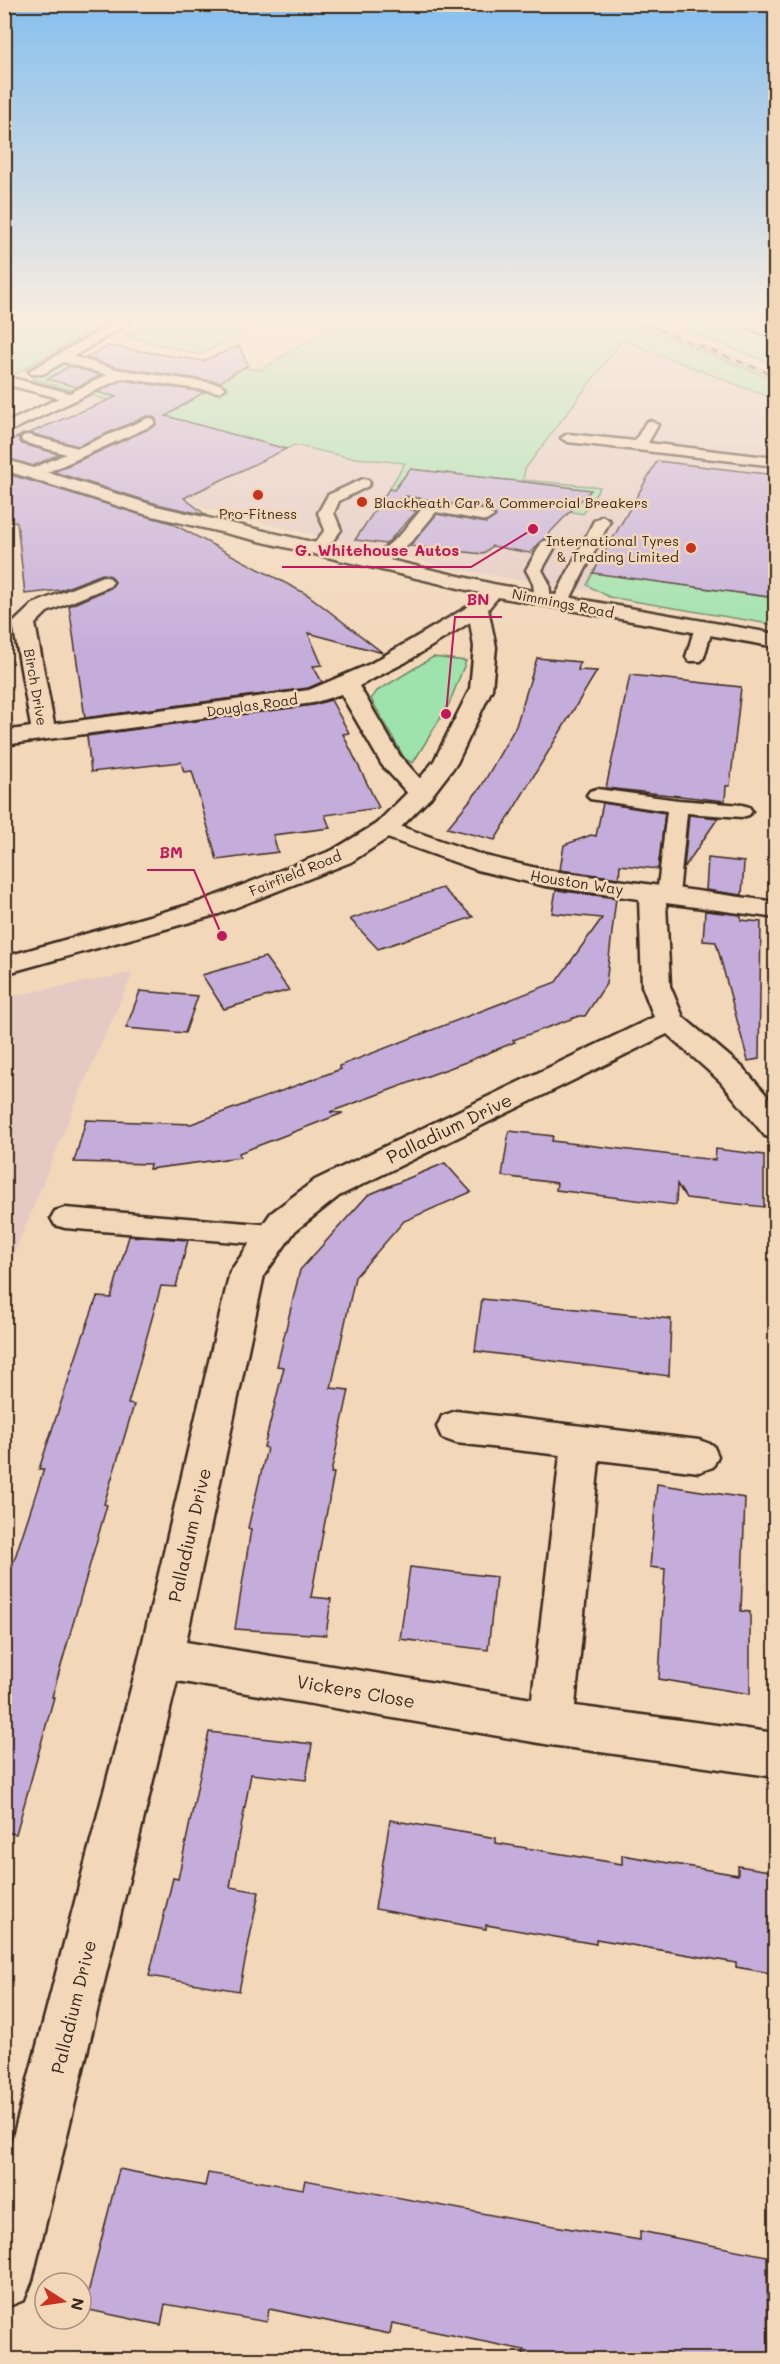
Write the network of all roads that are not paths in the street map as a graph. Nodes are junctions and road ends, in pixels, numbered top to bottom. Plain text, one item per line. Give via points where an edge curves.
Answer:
1 (125, 432) edge
2 (647, 432) edge
3 (568, 438) dead end
4 (28, 439) dead end
5 (639, 446) junction
6 (79, 453) junction
7 (776, 462) edge
8 (4, 464) edge
9 (34, 473) junction
10 (363, 483) dead end
11 (406, 503) dead end
12 (432, 507) junction
13 (486, 516) dead end
14 (602, 521) dead end
15 (548, 545) dead end
16 (318, 549) junction
17 (377, 563) junction
18 (103, 582) dead end
19 (485, 599) junction
20 (551, 601) junction
21 (703, 630) junction
22 (776, 641) edge
23 (695, 657) dead end
24 (347, 685) junction
25 (44, 734) junction
26 (4, 738) edge
27 (421, 793) junction
28 (597, 795) dead end
29 (678, 806) junction
30 (742, 811) dead end
31 (385, 829) junction
32 (660, 894) junction
33 (776, 909) edge
34 (4, 966) edge
35 (670, 1021) junction
36 (776, 1128) edge
37 (65, 1218) dead end
38 (273, 1235) junction
39 (456, 1427) dead end
40 (581, 1442) junction
41 (699, 1456) dead end
42 (161, 1658) junction
43 (551, 1724) junction
44 (776, 1755) edge
45 (4, 2280) edge

1 - 6 lane
2 - 5 lane
3 - 5 lane
4 - 6 lane
5 - 7 lane
6 - 9 lane
8 - 9 street, Nimmings Road
9 - 16 street, Nimmings Road via 151,510
10 - 16 lane via 333,498 326,513 333,530
11 - 12 lane
12 - 13 lane
12 - 17 lane via 408,536
14 - 20 lane
15 - 20 lane via 534,570
16 - 17 street, Nimmings Road
17 - 19 street, Nimmings Road
18 - 25 street, Birch Drive via 40,608 24,622
19 - 20 street, Nimmings Road
19 - 24 street, Douglas Road via 402,657
19 - 27 street, Fairfield Road via 481,689 445,763
20 - 21 street, Nimmings Road
21 - 22 street, Nimmings Road
21 - 23 lane
24 - 25 street, Douglas Road via 272,703
24 - 27 street via 390,760
25 - 26 street, Douglas Road
27 - 31 street, Fairfield Road
28 - 29 lane
29 - 30 lane
29 - 32 lane
31 - 32 street, Houston Way via 477,862 545,878
31 - 34 street, Fairfield Road via 342,856 209,908
32 - 33 street, Houston Way
32 - 35 street via 656,986
35 - 36 street via 731,1074
35 - 38 street, Palladium Drive via 327,1188 283,1222
37 - 38 lane
38 - 42 street, Palladium Drive via 248,1272
39 - 40 street
40 - 41 street
40 - 43 street
42 - 43 street, Vickers Close
42 - 45 street, Palladium Drive
43 - 44 street, Vickers Close

